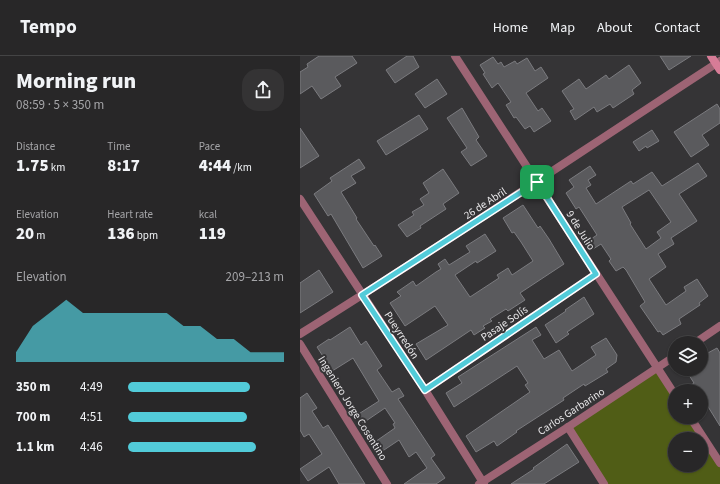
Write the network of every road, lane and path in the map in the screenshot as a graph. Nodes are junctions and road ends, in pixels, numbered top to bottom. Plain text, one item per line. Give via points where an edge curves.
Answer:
1 (454, 56) edge
2 (711, 56) edge
3 (719, 65) edge
4 (537, 182) junction
5 (300, 199) edge
6 (596, 274) junction
7 (362, 295) junction
8 (720, 326) edge
9 (300, 334) edge
10 (705, 336) edge
11 (300, 344) edge
12 (668, 361) edge
13 (657, 368) junction
14 (668, 384) edge
15 (425, 390) junction
16 (695, 424) edge
17 (568, 426) junction
18 (720, 463) edge
19 (482, 483) edge
20 (387, 484) edge
21 (604, 484) edge

1 - 4 street, 9 de Julio
2 - 3 main road
3 - 4 street, 26 de Abril
4 - 6 street, 9 de Julio
4 - 7 street, 26 de Abril
5 - 7 street, Pueyrredón
6 - 13 street, 9 de Julio
6 - 15 street, Pasaje Solís
7 - 9 street, 26 de Abril
7 - 15 street, Pueyrredón
8 - 10 street
11 - 20 street, Ingeniero Jorge Cosentino
12 - 13 street, Carlos Garbarino
13 - 14 street, 9 de Julio
13 - 17 street, Carlos Garbarino
15 - 19 street, Pueyrredón
16 - 18 street
17 - 19 street, Carlos Garbarino
17 - 21 street

